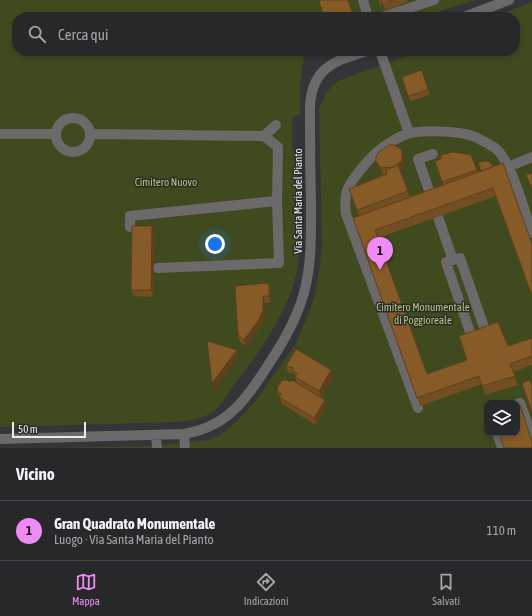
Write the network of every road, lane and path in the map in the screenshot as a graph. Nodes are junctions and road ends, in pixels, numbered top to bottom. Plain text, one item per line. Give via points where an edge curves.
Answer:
1 (363, 0) edge
2 (434, 0) edge
3 (509, 0) edge
4 (367, 12) edge
5 (397, 12) edge
6 (477, 12) edge
7 (354, 56) edge
8 (382, 56) edge
9 (276, 125) dead end
10 (409, 133) junction
11 (0, 134) edge
12 (56, 134) junction
13 (91, 134) junction
14 (264, 136) junction
15 (433, 154) dead end
16 (532, 157) edge
17 (508, 167) junction
18 (432, 199) edge
19 (277, 201) junction
20 (438, 217) edge
21 (130, 227) edge
22 (532, 233) edge
23 (453, 260) junction
24 (158, 268) dead end
25 (486, 333) edge
26 (472, 338) edge
27 (520, 403) edge
28 (418, 408) edge
29 (184, 434) junction
30 (156, 435) junction
31 (532, 435) edge
32 (498, 436) edge
33 (0, 439) edge
34 (157, 448) edge
35 (185, 448) edge
36 (502, 448) edge

1 - 4 street
2 - 5 street
3 - 6 street
7 - 29 street, Via Santa Maria del Pianto via 330,65 320,73 314,84 310,106 310,258 304,294 289,330 265,370 234,410 212,426
8 - 10 street
9 - 14 street
10 - 17 street via 465,134 495,148
10 - 28 street via 390,142 372,156 346,189 344,203 350,226
11 - 12 street
12 - 13 street via 58,125 73,117 82,120
12 - 13 street via 58,143 64,149 73,152 82,150
13 - 14 street
14 - 19 street via 278,147
15 - 18 street via 418,159
16 - 17 street
17 - 22 street
19 - 21 street via 130,216
19 - 24 street via 279,263
20 - 23 street
23 - 25 street via 460,258
23 - 26 street via 446,262
27 - 31 street
29 - 30 street, Via Santa Maria del Pianto
29 - 35 street
30 - 33 street, Via Santa Maria del Pianto
30 - 34 street
32 - 36 street

